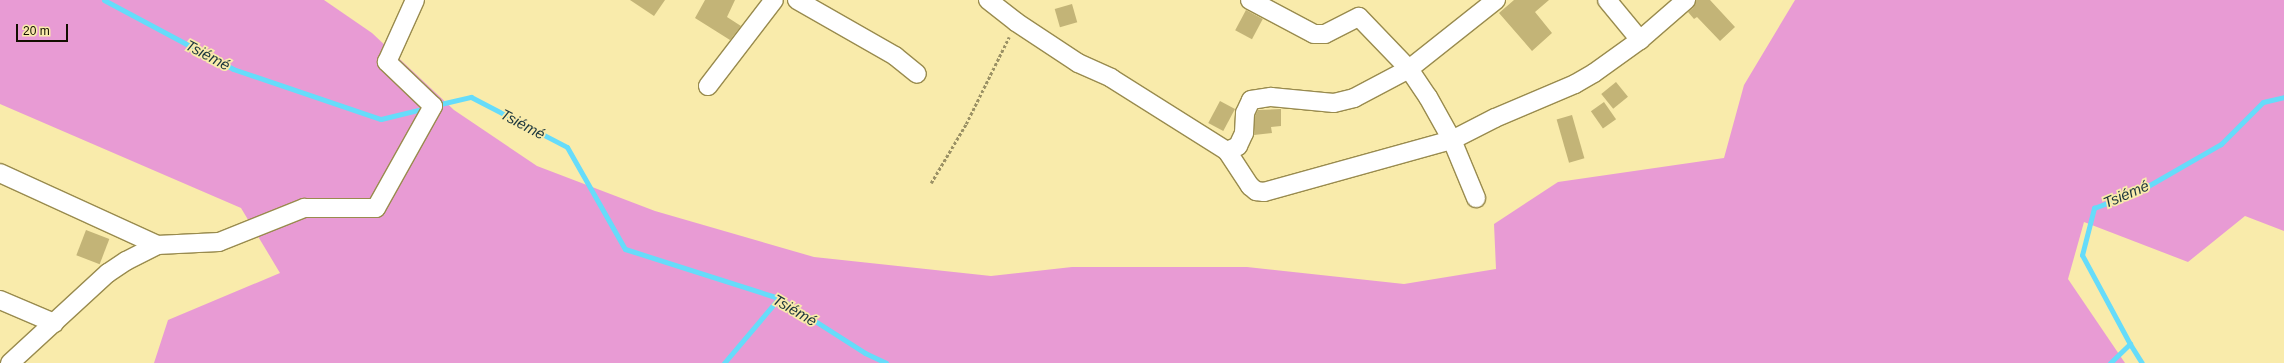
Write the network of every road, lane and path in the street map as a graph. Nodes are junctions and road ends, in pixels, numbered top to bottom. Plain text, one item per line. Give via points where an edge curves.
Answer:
1 (416, 0) edge
2 (774, 0) edge
3 (797, 0) edge
4 (988, 0) edge
5 (1250, 0) edge
6 (1496, 0) edge
7 (1607, 0) edge
8 (1686, 0) edge
9 (1016, 22) junction
10 (1640, 40) junction
11 (1409, 69) junction
12 (917, 74) dead end
13 (708, 86) dead end
14 (1452, 140) junction
15 (1227, 151) junction
16 (0, 173) edge
17 (931, 183) dead end
18 (1476, 198) dead end
19 (157, 245) junction
20 (0, 300) edge
21 (54, 323) junction
22 (10, 363) edge

1 - 19 street via 387,62 433,106 376,208 304,208 219,242
2 - 13 street
3 - 12 street via 895,56
4 - 9 street
5 - 11 street via 1314,34 1325,34 1359,17
6 - 11 street
7 - 10 street
8 - 10 street
9 - 15 street via 1078,63 1111,78
9 - 17 path via 966,124
10 - 14 street via 1575,84 1495,118
11 - 14 street
11 - 15 street via 1354,98 1334,103 1270,97 1251,100 1245,113 1241,140 1238,146
14 - 15 street via 1264,192 1256,191 1250,186
14 - 18 street
16 - 19 street
19 - 21 street via 108,273
20 - 21 street
21 - 22 street

